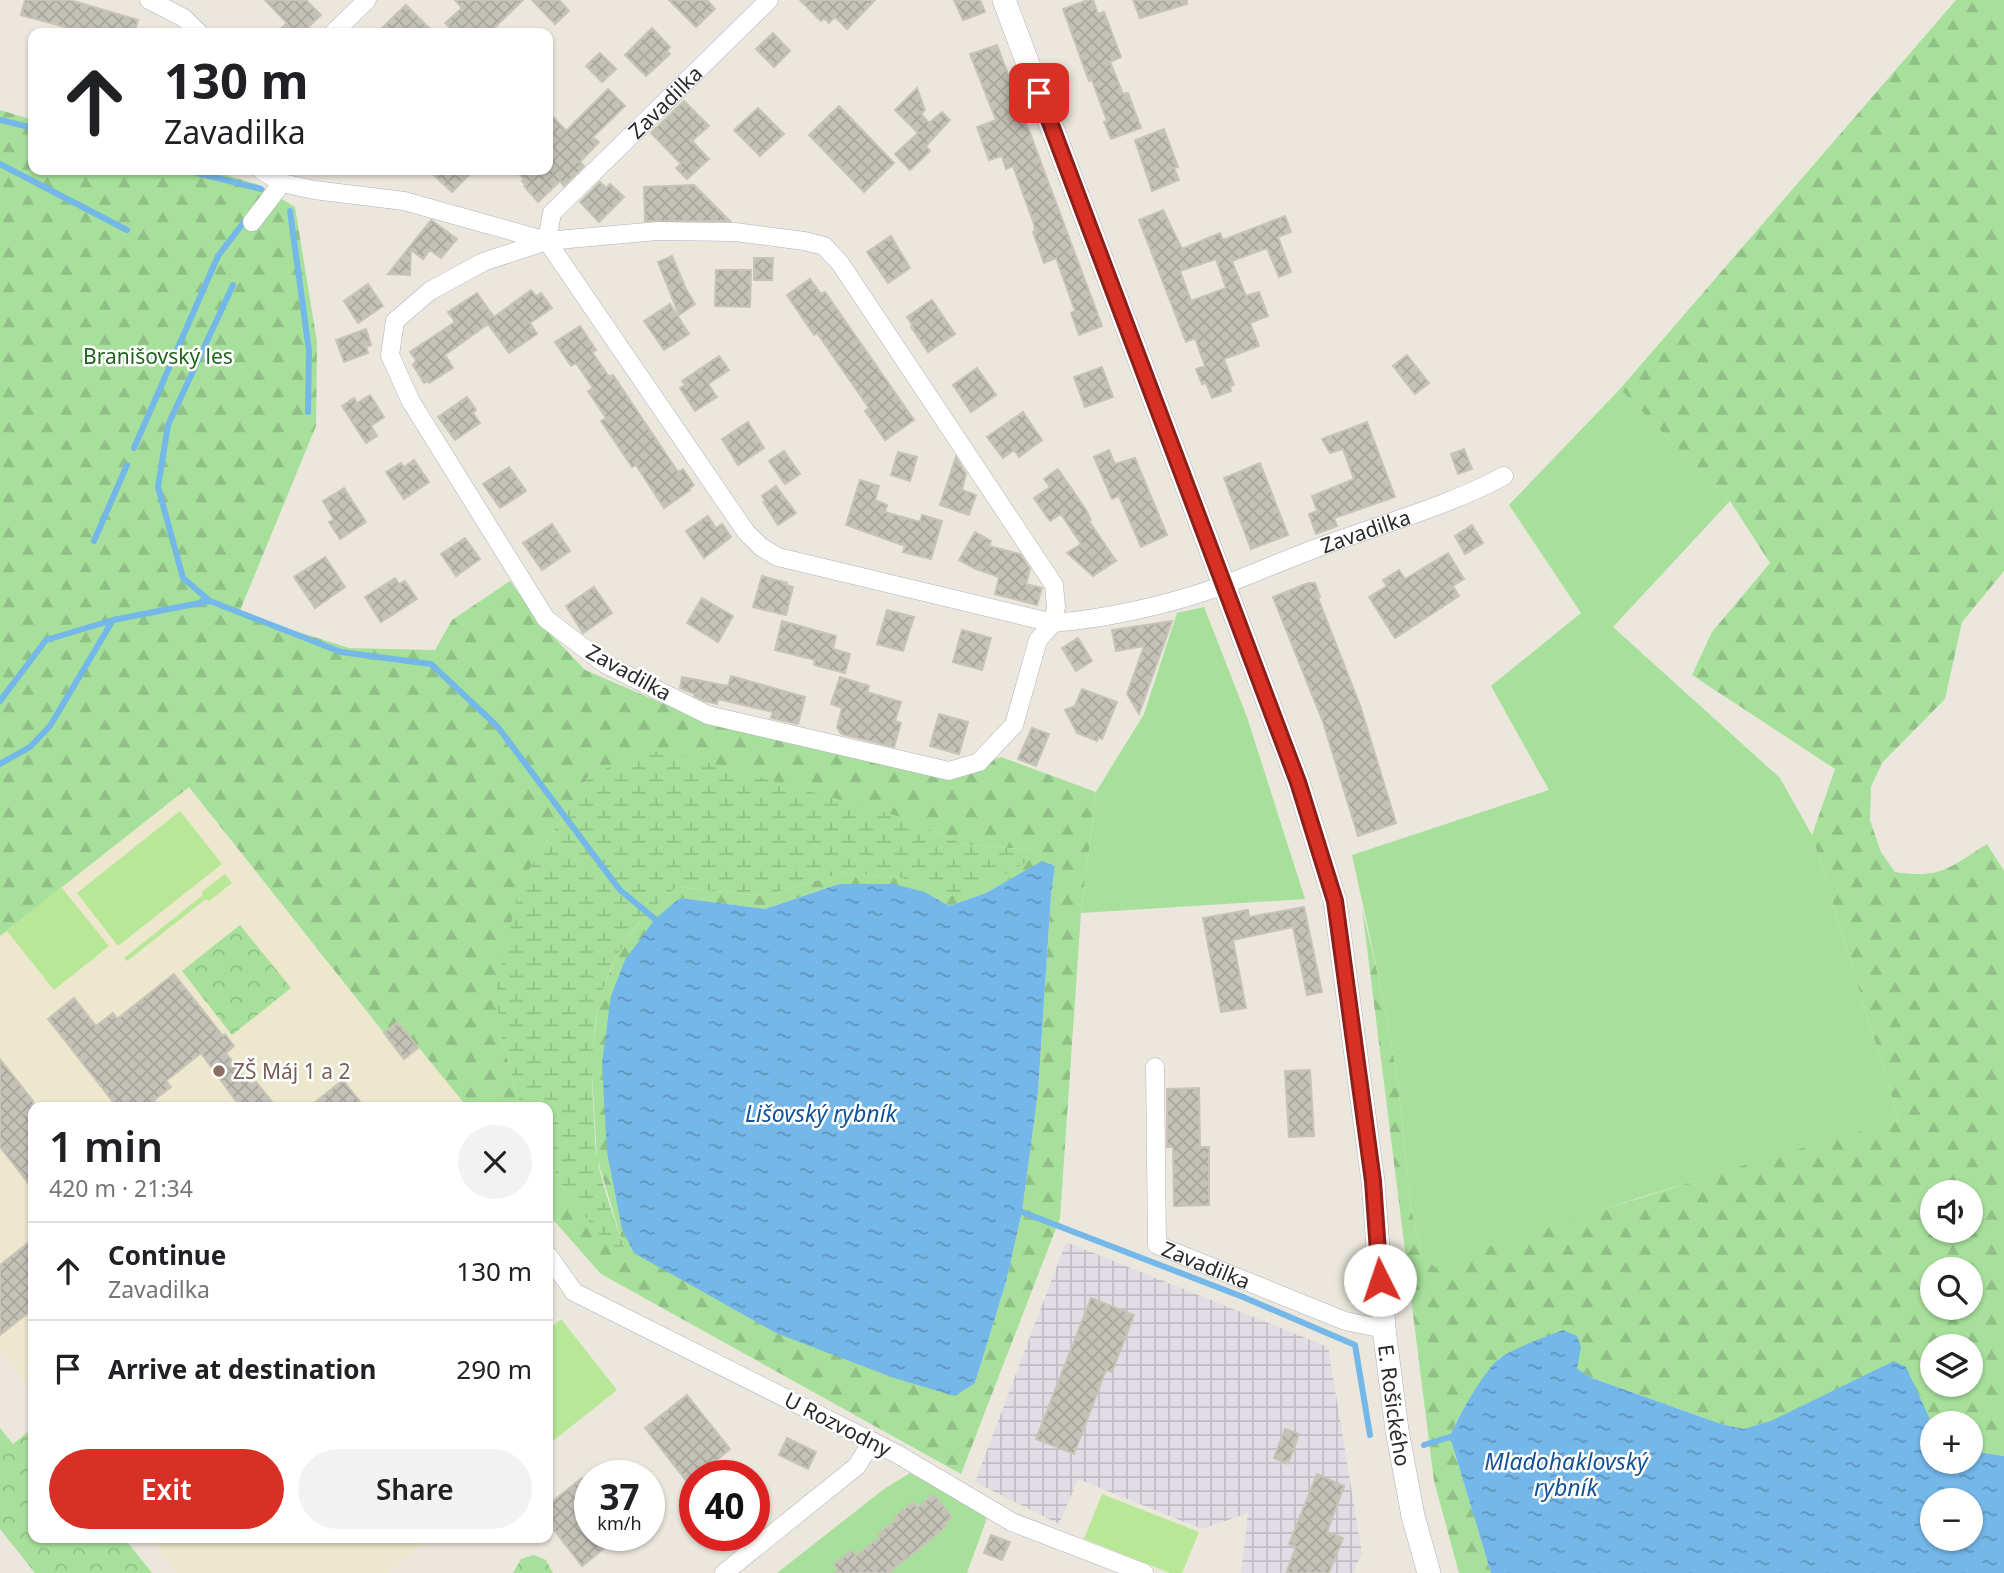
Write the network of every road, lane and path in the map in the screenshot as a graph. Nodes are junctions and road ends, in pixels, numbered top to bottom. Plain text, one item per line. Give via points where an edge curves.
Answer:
1 (149, 0) edge
2 (367, 0) edge
3 (769, 0) edge
4 (1004, 0) edge
5 (194, 28) edge
6 (338, 28) edge
7 (269, 175) edge
8 (282, 183) junction
9 (252, 222) dead end
10 (547, 241) junction
11 (1504, 476) dead end
12 (1225, 584) junction
13 (1054, 623) junction
14 (1155, 1067) dead end
15 (553, 1262) edge
16 (1384, 1329) junction
17 (872, 1441) junction
18 (724, 1573) edge
19 (1144, 1573) edge
20 (1429, 1573) edge

1 - 5 street
2 - 6 street
3 - 10 street, Zavadilka via 552,213
4 - 12 street
7 - 8 street, Zavadilka
8 - 9 street
8 - 10 street, Zavadilka via 404,201
10 - 13 street, Zavadilka via 746,532 761,547 778,557
10 - 13 street, Zavadilka via 657,231 722,232 824,246 840,262 1054,585
10 - 13 street, Zavadilka via 483,262 430,291 395,321 390,355 410,400 546,619 605,664 708,715 949,771 978,762 1014,725 1038,640
11 - 12 street, Zavadilka via 1466,495
12 - 13 street, Zavadilka via 1187,597
12 - 16 street, E. Rošického via 1298,782 1335,901 1373,1181
14 - 16 street, Zavadilka via 1157,1245 1345,1321
15 - 17 street, U Rozvodny via 574,1292
16 - 20 street, E. Rošického via 1397,1430
17 - 18 street via 857,1466
17 - 19 street, U Rozvodny via 1012,1522

